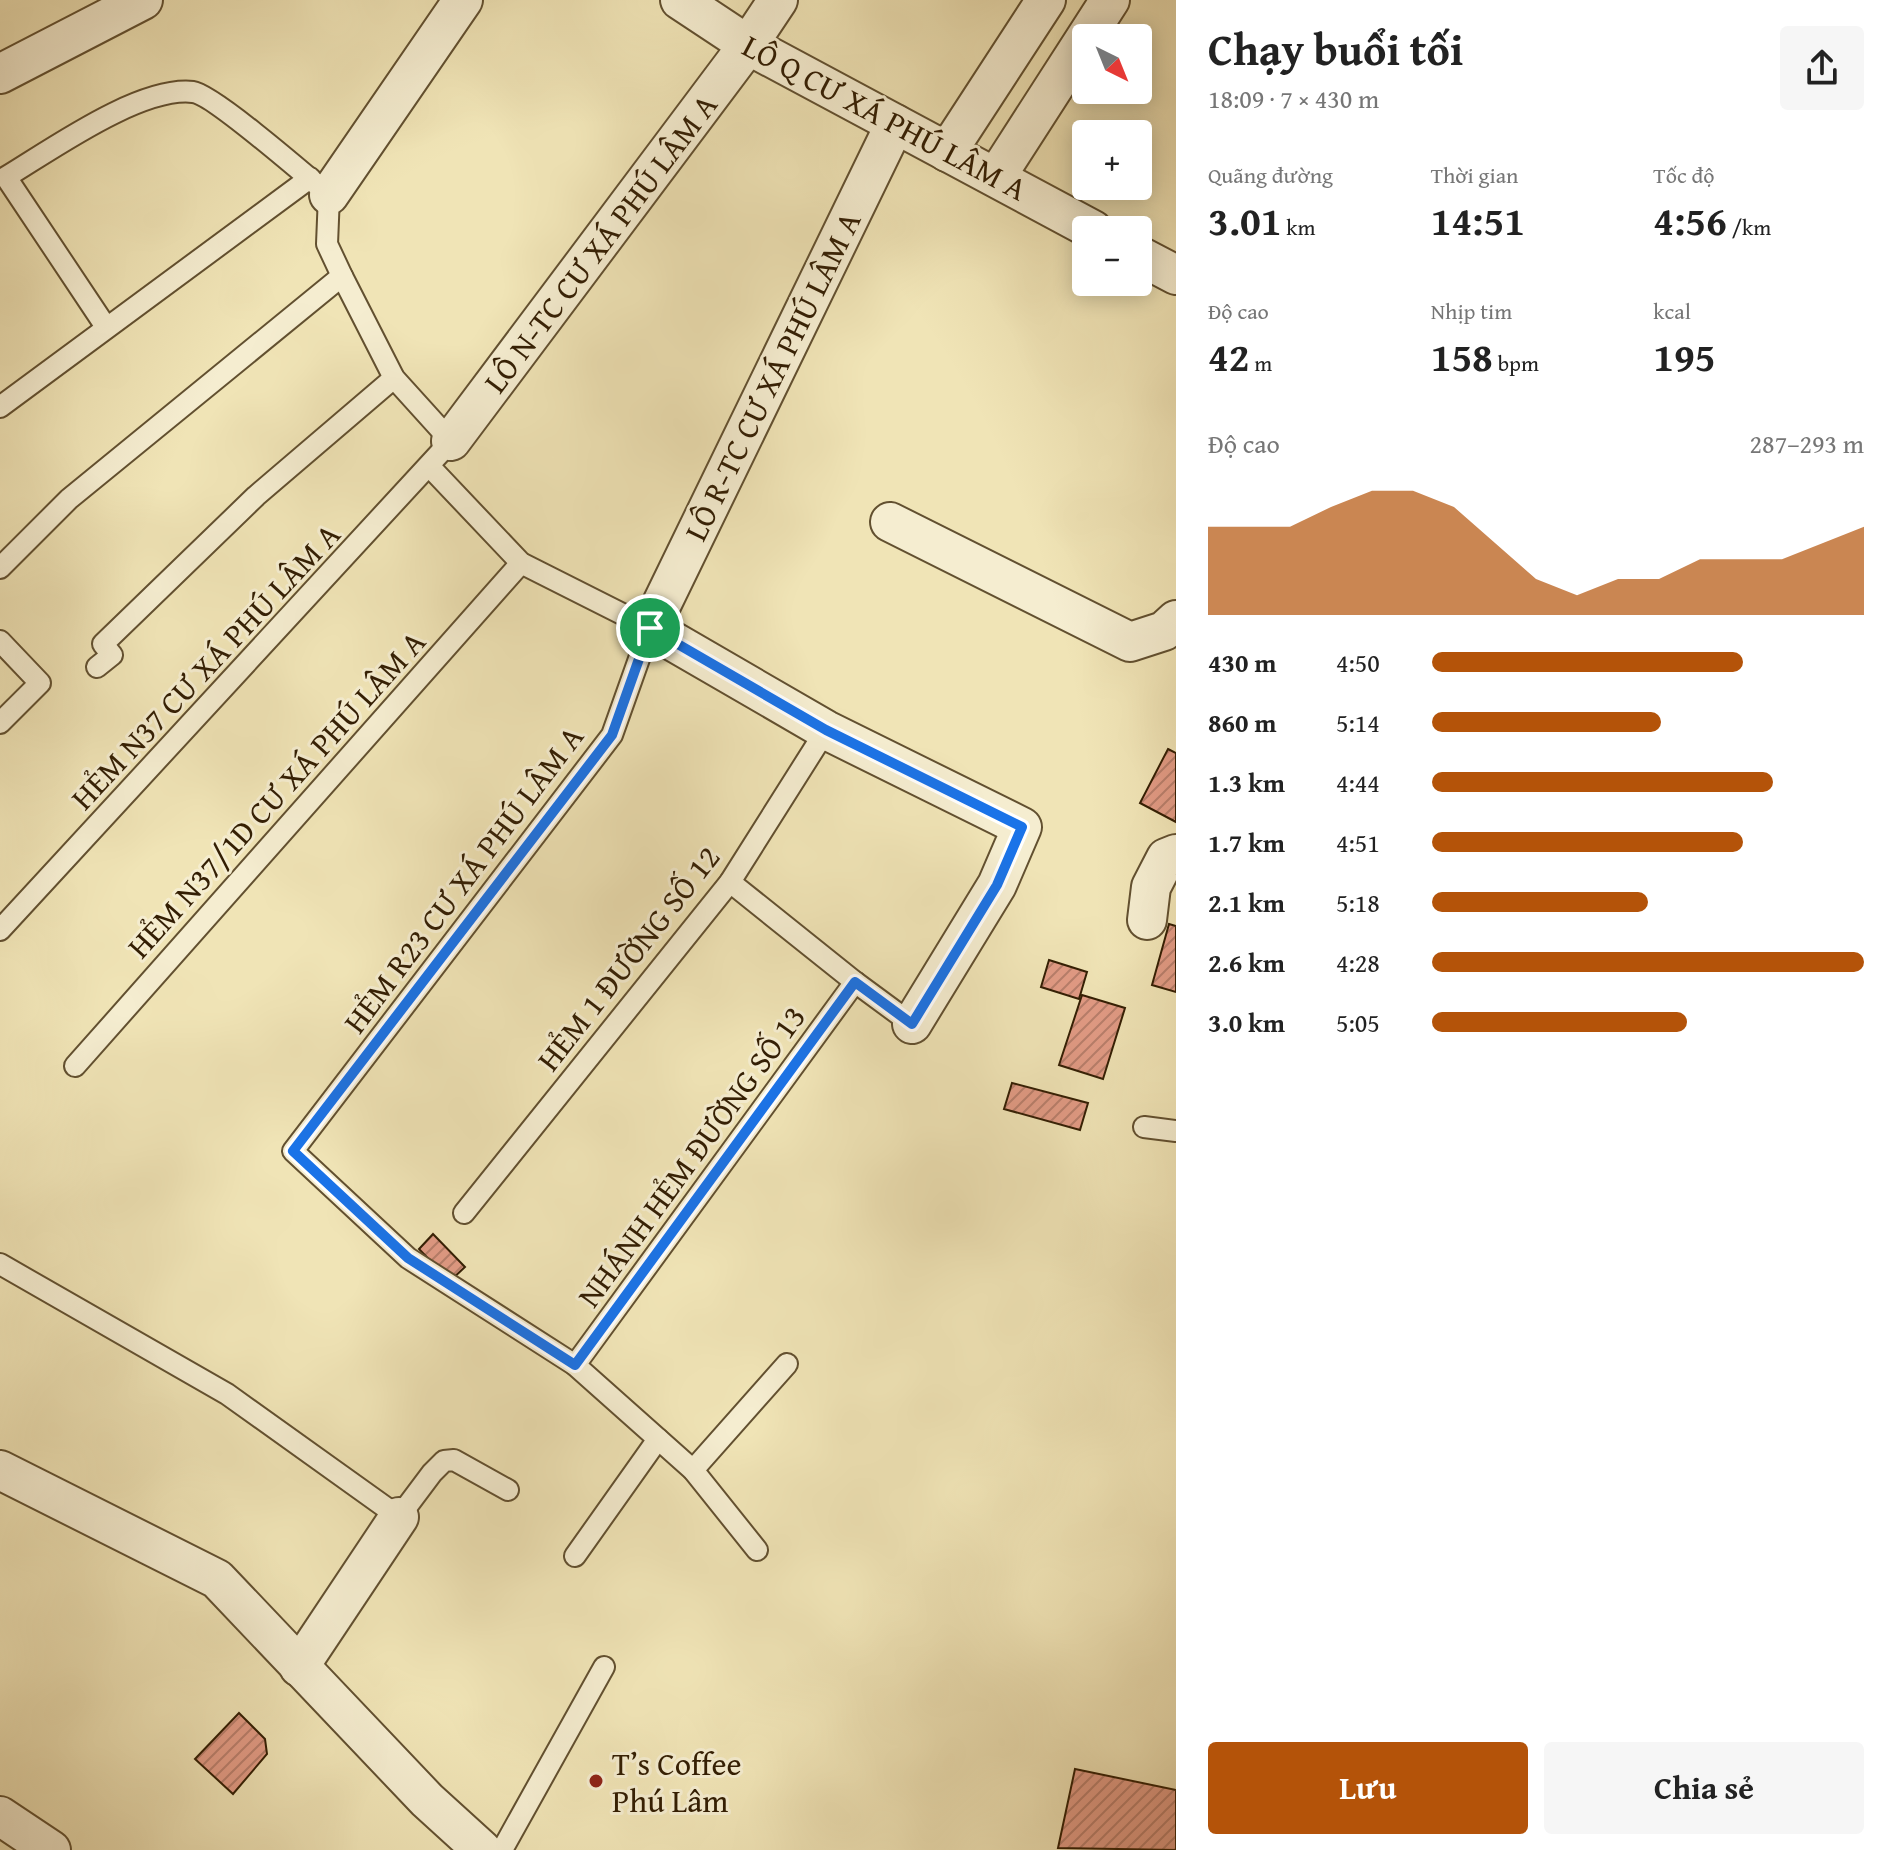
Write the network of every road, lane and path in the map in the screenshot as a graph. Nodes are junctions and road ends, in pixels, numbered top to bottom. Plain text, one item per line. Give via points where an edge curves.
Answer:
1 (143, 0) edge
2 (463, 0) edge
3 (680, 0) edge
4 (778, 0) edge
5 (1046, 0) edge
6 (1110, 0) edge
7 (748, 45) junction
8 (0, 74) edge
9 (895, 124) junction
10 (947, 152) junction
11 (2, 175) edge
12 (996, 177) junction
13 (319, 187) junction
14 (1072, 219) edge
15 (1152, 262) edge
16 (1176, 275) edge
17 (342, 276) junction
18 (106, 327) junction
19 (394, 378) junction
20 (0, 407) edge
21 (441, 454) junction
22 (890, 522) dead end
23 (521, 563) junction
24 (0, 568) edge
25 (1176, 620) edge
26 (650, 628) junction
27 (0, 641) edge
28 (97, 667) dead end
29 (0, 723) edge
30 (826, 730) junction
31 (1176, 854) edge
32 (730, 882) junction
33 (1147, 920) dead end
34 (0, 930) edge
35 (855, 982) junction
36 (912, 1024) joint
37 (75, 1066) dead end
38 (1144, 1127) dead end
39 (1176, 1131) edge
40 (464, 1213) dead end
41 (0, 1264) edge
42 (787, 1364) dead end
43 (575, 1365) junction
44 (658, 1439) junction
45 (0, 1470) edge
46 (693, 1470) junction
47 (508, 1490) dead end
48 (399, 1517) junction
49 (757, 1550) dead end
50 (575, 1556) dead end
51 (299, 1667) junction
52 (604, 1667) dead end
53 (5, 1830) edge
54 (51, 1850) edge
55 (482, 1850) edge
56 (502, 1850) edge

1 - 8 street
2 - 13 street
3 - 7 street, LÔ Q CƯ XÁ PHÚ LÂM A
4 - 7 street, LÔ N-TC CƯ XÁ PHÚ LÂM A
5 - 10 street
6 - 12 street
7 - 9 street, LÔ Q CƯ XÁ PHÚ LÂM A
7 - 21 street, LÔ N-TC CƯ XÁ PHÚ LÂM A
9 - 10 street, LÔ Q CƯ XÁ PHÚ LÂM A
9 - 26 street, LÔ R-TC CƯ XÁ PHÚ LÂM A
10 - 12 street, LÔ Q CƯ XÁ PHÚ LÂM A
11 - 13 lane via 98,121 162,94 196,92
11 - 18 lane
12 - 14 street, LÔ Q CƯ XÁ PHÚ LÂM A
13 - 17 lane via 327,244
13 - 18 lane
15 - 16 street
17 - 19 lane
17 - 24 lane via 69,499
18 - 20 lane
19 - 21 lane
19 - 28 lane via 256,496 103,644 112,655
21 - 23 lane
21 - 34 lane, HẺM N37 CƯ XÁ PHÚ LÂM A
22 - 25 street via 1130,642 1164,631
23 - 26 lane
23 - 37 lane, HẺM N37/1D CƯ XÁ PHÚ LÂM A
26 - 30 street
26 - 43 lane, HẺM R23 CƯ XÁ PHÚ LÂM A via 612,735 293,1151 408,1258
27 - 29 lane via 40,683
30 - 32 lane, HẺM 1 ĐƯỜNG SỐ 12
30 - 36 street via 1022,827 997,885
31 - 33 street via 1166,858 1151,887
32 - 35 lane
32 - 40 lane, HẺM 1 ĐƯỜNG SỐ 12
35 - 36 lane
35 - 43 lane, NHÁNH HẺM ĐƯỜNG SỐ 13
38 - 39 lane
41 - 48 lane via 227,1394
42 - 46 lane
43 - 44 lane
44 - 46 lane
44 - 50 lane
45 - 51 street via 217,1579
46 - 49 lane
47 - 48 lane via 454,1460 444,1461
48 - 51 street
51 - 55 street
52 - 56 lane
53 - 54 street

